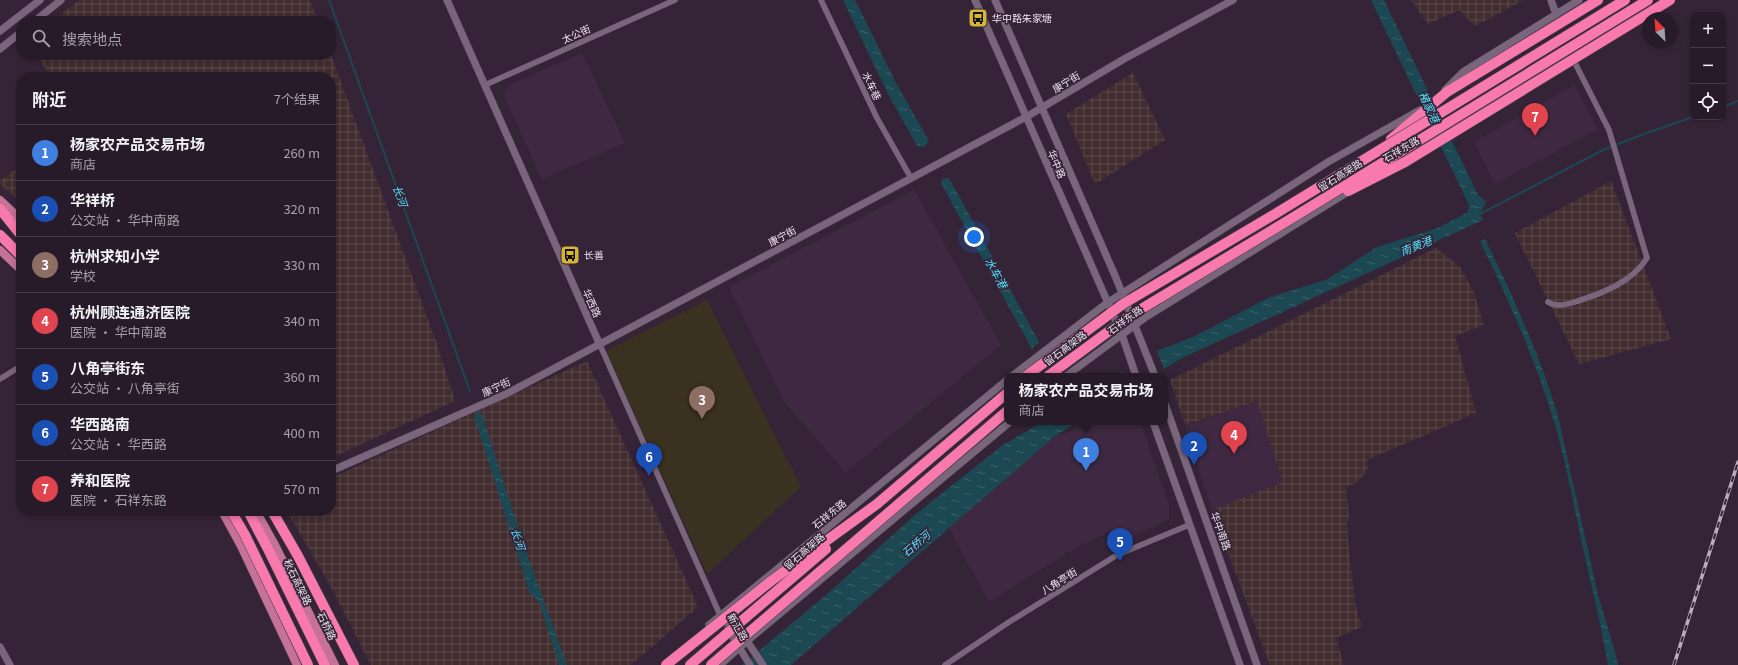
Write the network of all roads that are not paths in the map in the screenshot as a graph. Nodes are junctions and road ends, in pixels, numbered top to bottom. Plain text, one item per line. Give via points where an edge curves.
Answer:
1 (40, 0) edge
2 (61, 0) edge
3 (447, 0) edge
4 (675, 0) edge
5 (821, 0) edge
6 (975, 0) edge
7 (995, 0) edge
8 (1233, 0) edge
9 (1551, 0) edge
10 (1579, 0) edge
11 (1598, 0) edge
12 (1625, 0) edge
13 (1648, 0) edge
14 (1671, 0) edge
15 (1556, 14) junction
16 (19, 16) edge
17 (41, 16) edge
18 (16, 19) edge
19 (0, 31) edge
20 (16, 36) edge
21 (0, 49) edge
22 (1574, 61) junction
23 (485, 85) junction
24 (1042, 108) junction
25 (1026, 116) junction
26 (1376, 152) junction
27 (911, 178) junction
28 (0, 200) edge
29 (0, 209) edge
30 (0, 214) edge
31 (16, 215) edge
32 (1284, 223) junction
33 (16, 229) edge
34 (16, 230) edge
35 (0, 235) edge
36 (0, 250) edge
37 (16, 251) edge
38 (16, 265) edge
39 (1122, 293) junction
40 (1548, 302) dead end
41 (1107, 303) junction
42 (1135, 325) junction
43 (1122, 335) junction
44 (600, 345) junction
45 (16, 369) edge
46 (1016, 373) edge
47 (1030, 373) edge
48 (1052, 373) edge
49 (1070, 373) edge
50 (1135, 373) edge
51 (1154, 373) edge
52 (0, 379) edge
53 (1004, 382) edge
54 (1004, 396) edge
55 (1168, 413) edge
56 (1004, 414) edge
57 (1006, 425) edge
58 (1154, 425) edge
59 (336, 469) edge
60 (877, 504) junction
61 (229, 516) edge
62 (251, 516) edge
63 (259, 516) edge
64 (275, 516) edge
65 (1189, 524) junction
66 (720, 615) junction
67 (332, 620) junction
68 (747, 641) junction
69 (0, 647) edge
70 (739, 648) junction
71 (304, 664) edge
72 (10, 665) edge
73 (325, 665) edge
74 (335, 665) edge
75 (354, 665) edge
76 (359, 665) edge
77 (666, 665) edge
78 (690, 665) edge
79 (711, 665) edge
80 (720, 665) edge
81 (750, 665) edge
82 (763, 665) edge
83 (945, 665) edge
84 (1240, 665) edge
85 (1257, 665) edge

1 - 16 main road
2 - 17 main road
3 - 23 main road, 华西路
4 - 23 street, 太公街
5 - 27 street, 水车巷 via 877,118
6 - 25 main road, 华中路
7 - 24 main road, 华中路
8 - 24 main road, 康宁街 via 1124,59
9 - 15 main road
10 - 15 main road
11 - 26 highway, bridge via 1447,92
12 - 26 highway, 留石高架路, bridge
13 - 32 highway, 留石高架路, bridge
14 - 22 main road, 石祥东路
14 - 32 highway, bridge via 1405,162
15 - 39 main road via 1463,72 1421,110 1328,162
18 - 19 main road
20 - 21 main road
22 - 40 street via 1608,130 1619,159 1647,258 1642,267 1611,289 1564,305 1552,305
22 - 42 main road, 石祥东路, bridge via 1350,190
23 - 44 main road, 华西路
24 - 25 main road, 康宁街
24 - 39 main road, 华中路
25 - 27 main road, 康宁街
25 - 41 main road, 华中路
26 - 47 highway, 留石高架路, bridge via 1123,304
27 - 44 main road, 康宁街
28 - 31 main road
29 - 33 highway
30 - 34 highway
32 - 48 highway, 留石高架路, bridge via 1128,317
35 - 37 highway
36 - 38 main road
39 - 41 main road
39 - 42 main road, 华中路
41 - 43 main road, 华中路
41 - 46 main road
42 - 43 main road, 石祥东路
42 - 51 main road
43 - 49 main road, 石祥东路
43 - 50 main road
44 - 59 main road, 康宁街 via 506,394
44 - 66 street, 华西路
45 - 52 street
53 - 66 main road, 石祥东路
54 - 60 highway, 留石高架路
55 - 85 main road, 华中南路
56 - 79 highway, bridge
57 - 68 main road
58 - 65 main road
60 - 77 highway, bridge via 771,581
60 - 78 highway, 留石高架路, bridge
61 - 71 highway, bridge via 245,535
62 - 73 highway, 秋石高架路
63 - 74 main road, 石桥路
64 - 67 highway
65 - 83 street, 八角亭街 via 1117,555
65 - 84 main road
66 - 68 main road, 新汇路
66 - 70 main road, 新汇路
66 - 77 main road, 石祥东路
67 - 75 highway
67 - 76 highway
68 - 70 main road
68 - 82 main road, 新汇路
69 - 72 main road
70 - 80 main road
70 - 81 main road, 新汇路

